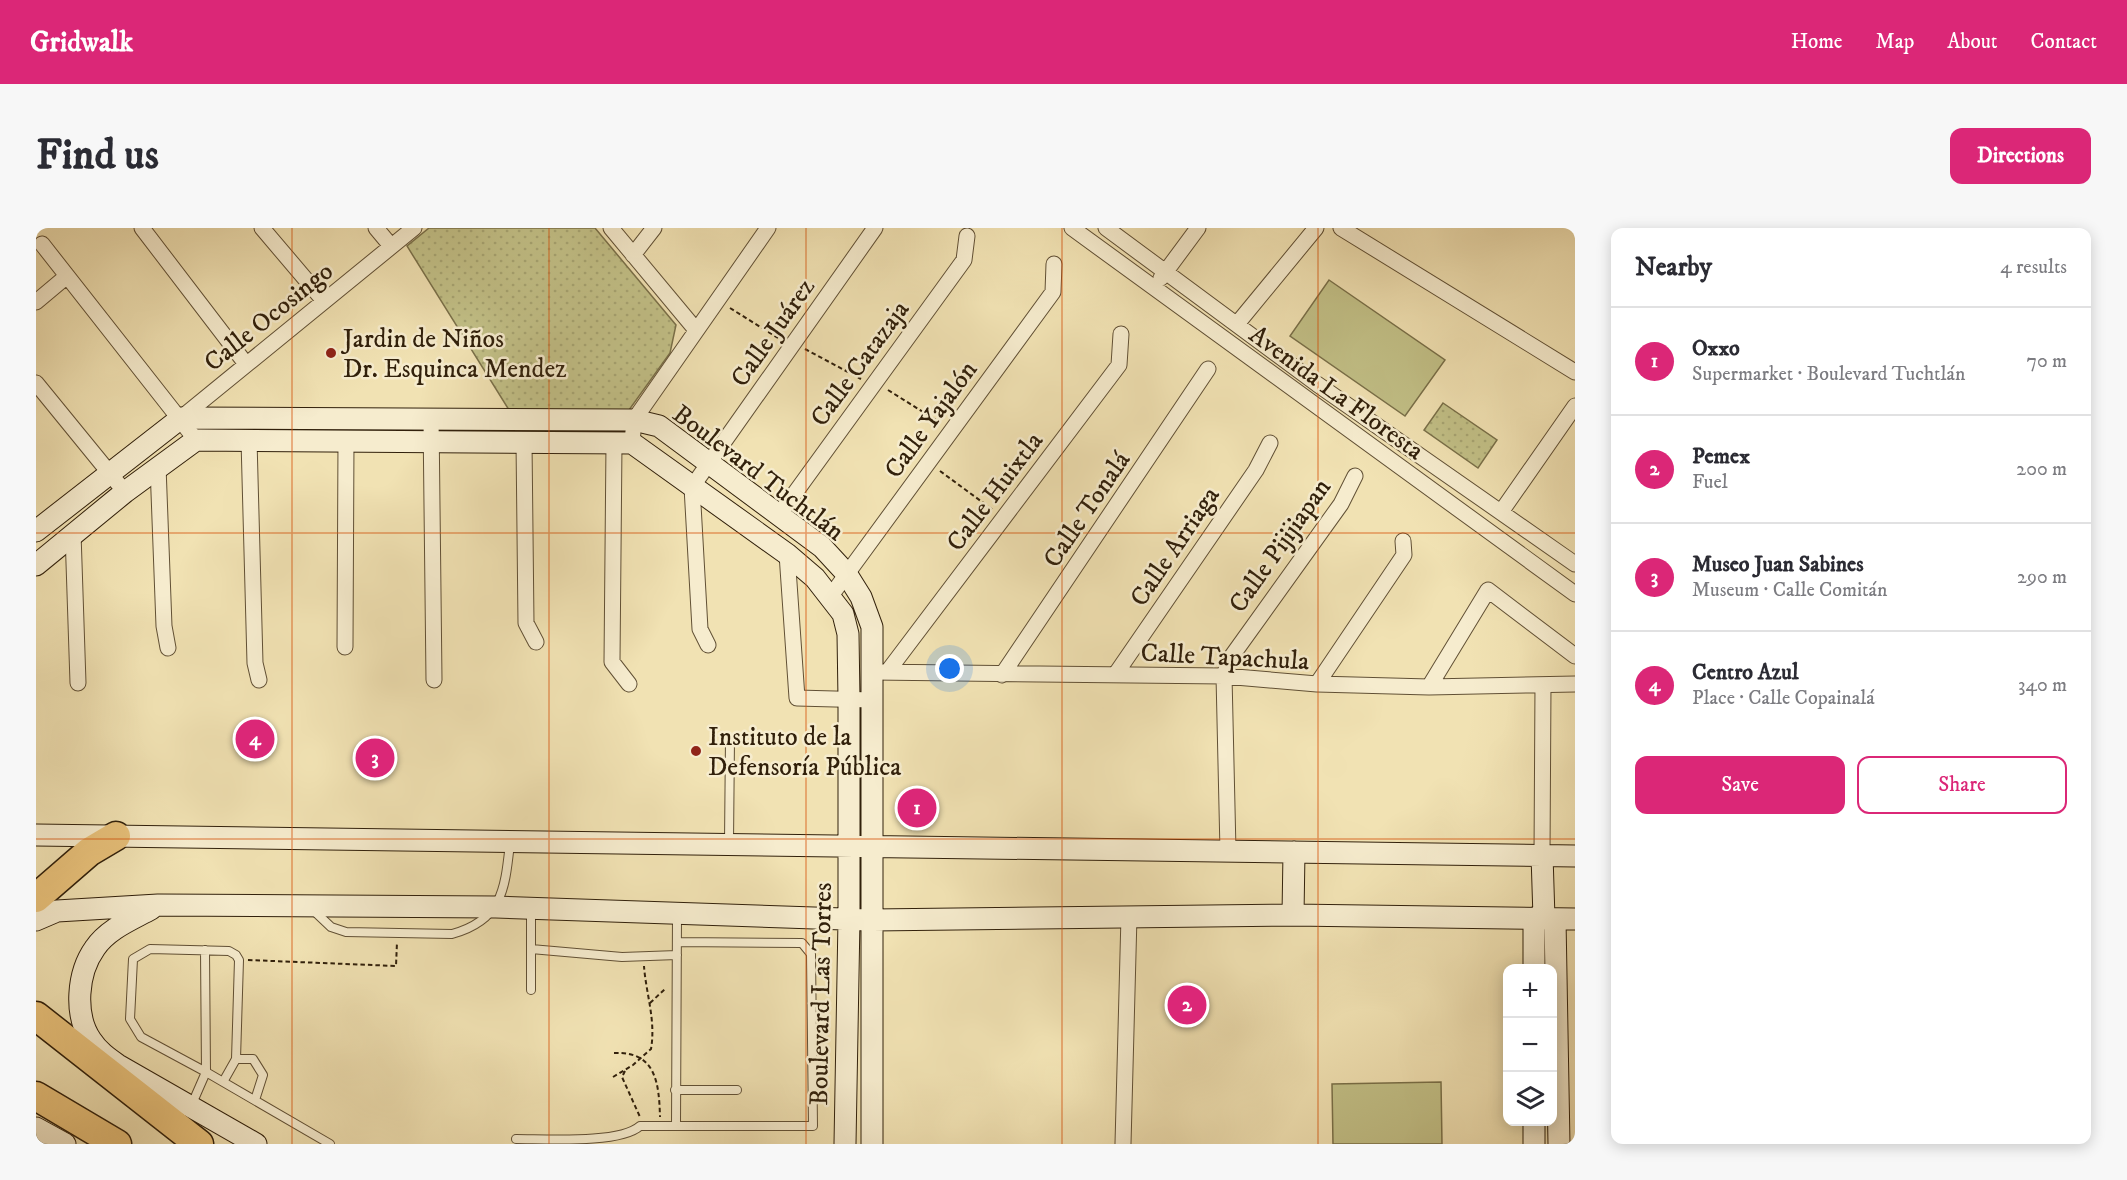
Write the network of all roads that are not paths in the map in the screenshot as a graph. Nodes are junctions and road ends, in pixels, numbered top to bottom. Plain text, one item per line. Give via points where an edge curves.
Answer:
1 (142, 228) edge
2 (262, 228) edge
3 (376, 228) edge
4 (414, 228) edge
5 (611, 228) edge
6 (654, 228) edge
7 (768, 228) edge
8 (875, 228) edge
9 (1106, 228) edge
10 (1198, 228) edge
11 (1316, 228) edge
12 (1341, 228) edge
13 (1082, 231) edge
14 (967, 236) dead end
15 (42, 244) dead end
16 (391, 246) junction
17 (633, 255) junction
18 (1053, 264) dead end
19 (1167, 272) junction
20 (67, 276) junction
21 (1152, 286) junction
22 (324, 301) junction
23 (36, 302) edge
24 (1237, 324) junction
25 (696, 330) junction
26 (1121, 334) dead end
27 (246, 364) junction
28 (1208, 369) dead end
29 (1575, 372) edge
30 (36, 383) edge
31 (1575, 406) edge
32 (181, 418) junction
33 (431, 418) junction
34 (634, 420) junction
35 (196, 440) junction
36 (249, 440) junction
37 (346, 441) junction
38 (430, 442) junction
39 (524, 442) junction
40 (623, 443) junction
41 (1270, 443) dead end
42 (709, 464) junction
43 (158, 466) junction
44 (108, 472) junction
45 (1355, 476) dead end
46 (693, 487) junction
47 (125, 492) junction
48 (1501, 512) junction
49 (779, 515) junction
50 (37, 528) edge
51 (73, 533) junction
52 (1403, 541) dead end
53 (787, 554) junction
54 (1573, 559) edge
55 (36, 564) edge
56 (846, 573) junction
57 (1575, 594) edge
58 (830, 597) junction
59 (536, 642) dead end
60 (708, 645) dead end
61 (345, 647) dead end
62 (168, 648) dead end
63 (1575, 656) edge
64 (881, 672) junction
65 (1002, 675) junction
66 (1115, 675) junction
67 (1224, 676) junction
68 (259, 680) dead end
69 (434, 680) dead end
70 (78, 683) dead end
71 (629, 684) dead end
72 (1317, 684) junction
73 (1575, 684) edge
74 (1543, 685) junction
75 (1429, 687) junction
76 (849, 699) junction
77 (872, 700) junction
78 (730, 738) dead end
79 (36, 835) edge
80 (116, 836) junction
81 (510, 841) junction
82 (729, 844) junction
83 (849, 846) junction
84 (872, 846) junction
85 (1228, 851) junction
86 (1294, 852) junction
87 (1542, 855) junction
88 (1575, 856) edge
89 (36, 898) edge
90 (158, 905) junction
91 (310, 907) junction
92 (496, 907) junction
93 (531, 910) junction
94 (677, 914) junction
95 (1293, 915) junction
96 (1129, 916) junction
97 (849, 919) junction
98 (1552, 919) edge
99 (36, 920) edge
100 (873, 920) junction
101 (677, 942) junction
102 (531, 949) junction
103 (205, 951) junction
104 (676, 955) junction
105 (1536, 964) edge
106 (531, 990) dead end
107 (36, 1016) edge
108 (236, 1059) junction
109 (206, 1072) junction
110 (223, 1082) junction
111 (675, 1089) junction
112 (737, 1090) dead end
113 (36, 1096) edge
114 (255, 1100) junction
115 (192, 1106) junction
116 (676, 1125) junction
117 (1534, 1126) edge
118 (36, 1128) edge
119 (516, 1139) dead end
120 (195, 1142) edge
121 (65, 1144) edge
122 (117, 1144) edge
123 (256, 1144) edge
124 (330, 1144) edge
125 (845, 1144) edge
126 (872, 1144) edge
127 (1123, 1144) edge
128 (1534, 1144) edge
129 (1559, 1144) edge

1 - 27 street
2 - 22 street
3 - 16 street
4 - 16 street, Calle Ocosingo
5 - 17 street
6 - 17 street
7 - 25 street
8 - 42 street, Calle Juárez
9 - 19 street, Avenida La Floresta
10 - 19 street
11 - 24 street
12 - 29 street
13 - 21 street, Avenida La Floresta
14 - 49 street, Calle Catazaja via 964,260
15 - 20 street
16 - 22 street, Calle Ocosingo
17 - 25 street
18 - 56 street, Calle Yajalón via 1053,292
19 - 21 street
19 - 24 street, Avenida La Floresta
20 - 23 street
20 - 32 street
21 - 57 street, Avenida La Floresta
22 - 27 street, Calle Ocosingo
24 - 48 street, Avenida La Floresta
25 - 34 street
26 - 64 street, Calle Huixtla via 1119,365 1004,519
27 - 32 street, Calle Ocosingo
28 - 65 street, Calle Tonalá
30 - 44 street
31 - 48 street
32 - 33 street, Boulevard Tuchtlán
32 - 35 street
32 - 44 street
33 - 34 street, Boulevard Tuchtlán
33 - 38 street
34 - 40 street
34 - 42 street, Boulevard Tuchtlán via 659,426
35 - 36 street
35 - 43 street
36 - 37 street
36 - 68 street via 255,663
37 - 38 street
37 - 61 street
38 - 39 street
38 - 69 street
39 - 40 street
39 - 59 street via 526,622
40 - 46 street, Boulevard Tuchtlán
40 - 71 street via 612,662
41 - 66 street, Calle Arriaga via 1256,470
42 - 46 street, Calle Juárez
42 - 49 street, Boulevard Tuchtlán
43 - 47 street
43 - 62 street
44 - 47 street
44 - 50 street
45 - 67 street, Calle Pijijiapan via 1341,504 1228,660
46 - 53 street, Boulevard Tuchtlán
46 - 60 street via 700,629
47 - 51 street
48 - 54 street, Avenida La Floresta
49 - 56 street, Boulevard Tuchtlán via 822,547
51 - 55 street
51 - 70 street
52 - 72 street via 1404,555
53 - 58 street, Boulevard Tuchtlán
53 - 76 street via 796,698
56 - 58 street, Calle Yajalón
56 - 64 street, Boulevard Tuchtlán via 861,597 872,627
58 - 76 street, Boulevard Tuchtlán via 843,614 848,634
63 - 75 street via 1488,590
64 - 65 street, Calle Tapachula
64 - 77 street, Boulevard Tuchtlán
65 - 66 street, Calle Tapachula
66 - 67 street, Calle Tapachula
67 - 72 street, Calle Tapachula
67 - 85 street, Calle Pijijiapan
72 - 75 street, Calle Tapachula
73 - 74 street, Calle Tapachula
74 - 75 street, Calle Tapachula
74 - 87 street
76 - 77 street
76 - 83 street, Boulevard Tuchtlán
77 - 84 street, Boulevard Tuchtlán
78 - 82 lane
79 - 80 street
80 - 81 street
80 - 89 highway via 88,852
81 - 82 street
81 - 92 lane via 505,888
82 - 83 street
83 - 84 street
83 - 97 street, Boulevard Las Torres
84 - 85 street
84 - 100 street, Boulevard Las Torres
85 - 86 street
86 - 87 street
86 - 95 street
87 - 88 street
87 - 98 street
90 - 91 street
90 - 99 street via 57,912
90 - 115 street via 114,929 95,947 80,989 81,1012 84,1028 103,1054
91 - 92 street
91 - 92 lane via 331,927 346,932 452,934 466,930
92 - 93 street
93 - 94 street
93 - 102 lane
94 - 97 street
94 - 101 lane
95 - 96 street
95 - 98 street
96 - 100 street
96 - 127 street
97 - 100 street
97 - 125 street, Boulevard Las Torres
98 - 105 street
98 - 129 street
100 - 126 street, Boulevard Las Torres
101 - 104 lane
101 - 116 lane via 802,943 811,954 814,1120 813,1126 806,1127
102 - 104 lane via 643,957
102 - 106 lane
103 - 108 lane via 229,951 240,960
103 - 109 lane
103 - 109 lane via 150,949 140,953 133,960 130,1020 141,1037
104 - 111 lane
107 - 120 highway
108 - 110 lane
108 - 114 lane via 253,1059 259,1066 262,1083
109 - 110 lane
109 - 115 lane
110 - 114 lane
111 - 112 lane
111 - 116 lane
113 - 122 highway
114 - 124 lane
115 - 123 street
116 - 119 lane via 640,1126 635,1132 613,1139
117 - 128 street
118 - 121 street

